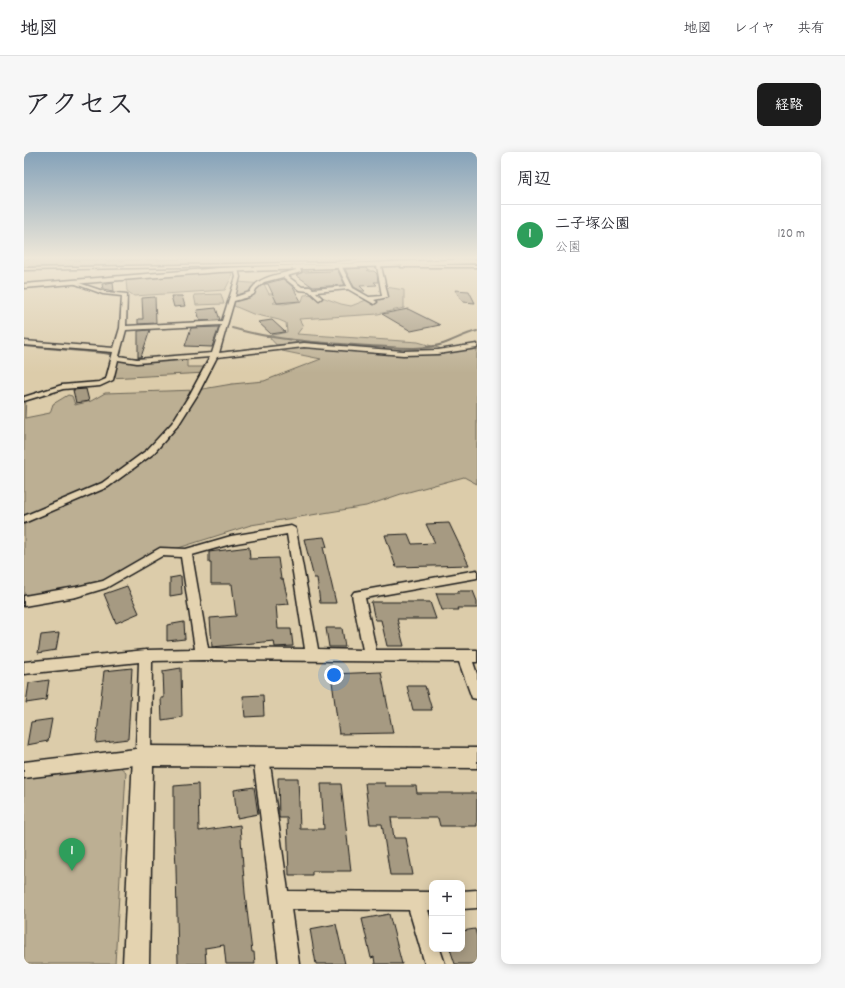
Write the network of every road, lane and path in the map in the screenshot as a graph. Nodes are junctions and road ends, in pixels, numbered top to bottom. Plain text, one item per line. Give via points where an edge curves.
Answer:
1 (125, 297) edge
2 (231, 297) edge
3 (241, 297) edge
4 (364, 297) edge
5 (385, 297) edge
6 (368, 299) junction
7 (230, 300) junction
8 (374, 302) dead end
9 (225, 323) junction
10 (123, 328) junction
11 (24, 343) edge
12 (477, 346) edge
13 (116, 354) junction
14 (215, 355) junction
15 (24, 399) edge
16 (24, 520) edge
17 (186, 553) junction
18 (477, 574) edge
19 (24, 601) edge
20 (202, 654) junction
21 (313, 655) junction
22 (146, 656) junction
23 (371, 656) junction
24 (470, 656) edge
25 (24, 668) edge
26 (477, 693) edge
27 (143, 756) junction
28 (261, 757) junction
29 (477, 758) edge
30 (24, 770) edge
31 (477, 899) edge
32 (280, 900) junction
33 (465, 900) edge
34 (424, 901) edge
35 (136, 964) edge
36 (289, 964) edge
37 (435, 964) edge

1 - 10 street
2 - 7 street
3 - 7 street
4 - 6 street
5 - 6 street
6 - 8 street
7 - 9 street
9 - 10 street
9 - 14 street
10 - 13 street
11 - 13 street
12 - 14 street via 438,352 403,353 304,345
13 - 14 street via 137,361
13 - 15 street via 108,380 104,383 62,387
14 - 16 street via 175,424 150,452 105,485
17 - 19 street via 160,552 106,584
17 - 20 street
17 - 21 street via 231,540 291,530
18 - 23 street via 358,595
20 - 21 street
20 - 22 street
21 - 23 street
22 - 25 street
22 - 27 street
23 - 24 street
24 - 26 street
27 - 28 street
27 - 30 street
27 - 35 street
28 - 29 street
28 - 32 street
31 - 33 street
32 - 34 street
32 - 36 street
34 - 37 street

